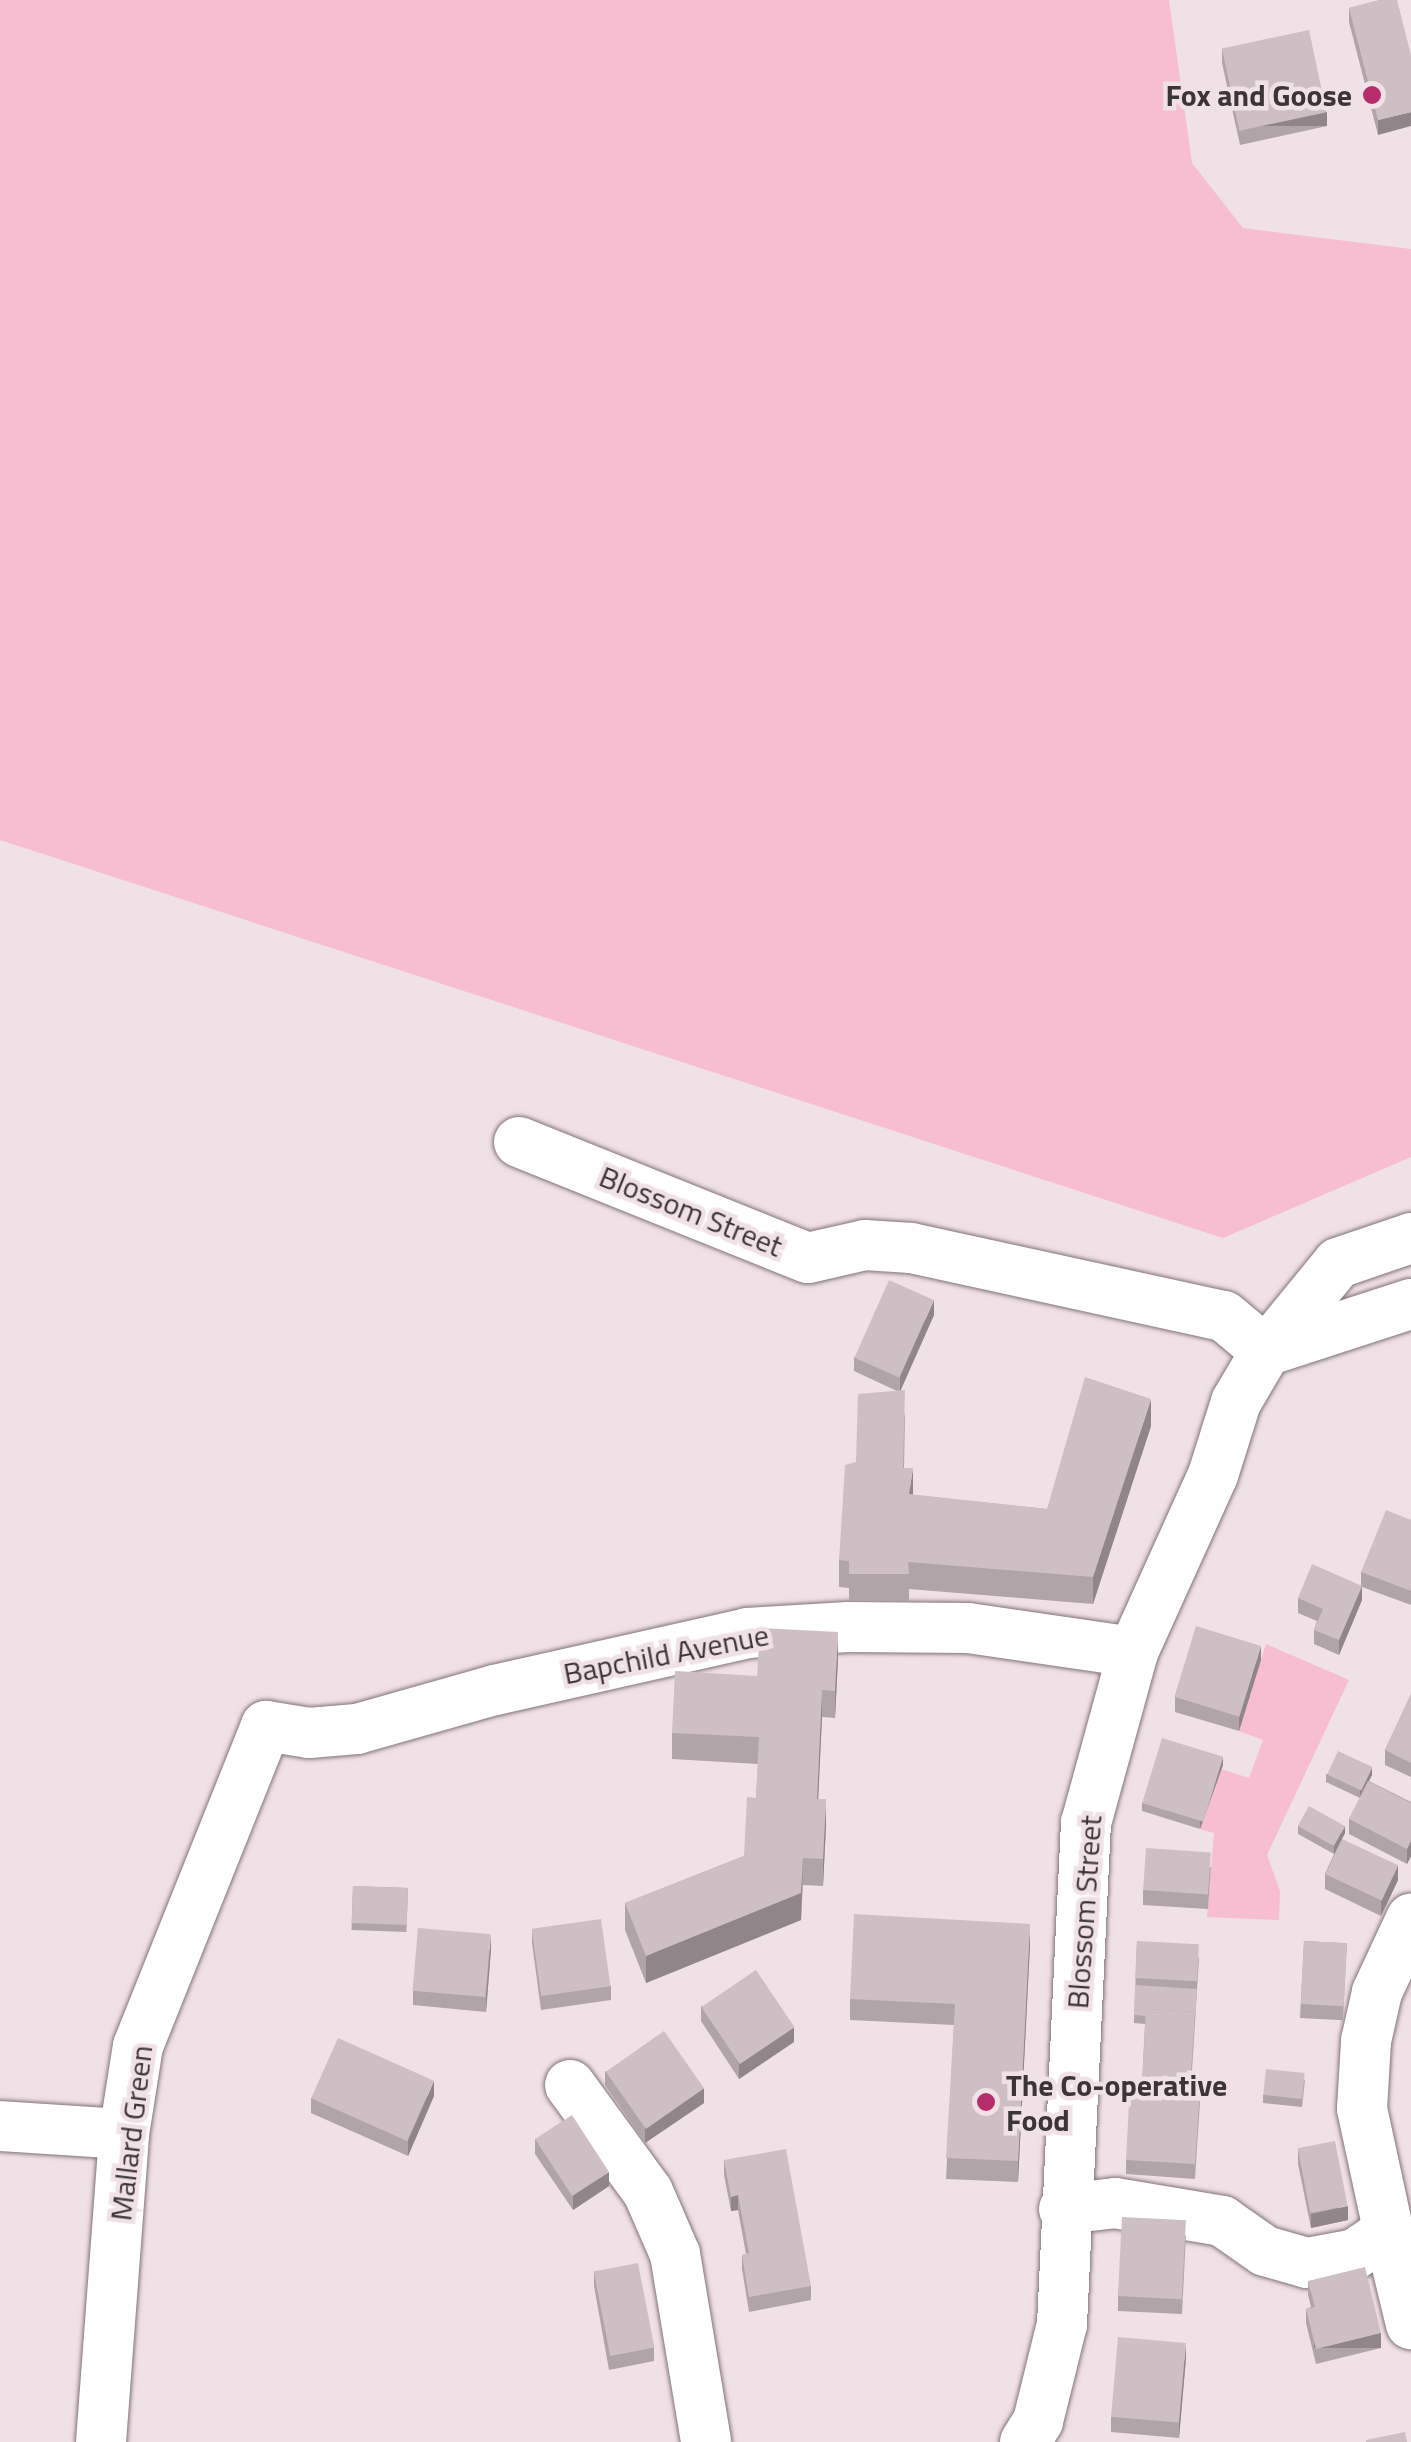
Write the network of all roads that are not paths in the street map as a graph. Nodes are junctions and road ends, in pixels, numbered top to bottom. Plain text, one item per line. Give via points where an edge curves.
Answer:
1 (520, 1142) dead end
2 (1411, 1238) edge
3 (1411, 1304) edge
4 (1266, 1350) junction
5 (1133, 1652) junction
6 (266, 1726) joint
7 (1411, 1919) edge
8 (570, 2085) dead end
9 (0, 2126) edge
10 (124, 2134) junction
11 (1064, 2209) junction
12 (1388, 2228) junction
13 (1411, 2324) edge
14 (101, 2442) edge
15 (706, 2442) edge
16 (1025, 2442) edge

1 - 4 street, Blossom Street via 808,1258 866,1245 911,1248 1224,1316
2 - 4 street, Blossom Street via 1338,1263
3 - 4 street
4 - 5 street, Blossom Street via 1236,1402 1213,1475
5 - 6 street, Bapchild Avenue via 968,1628 747,1633 357,1729 309,1733
5 - 11 street, Blossom Street via 1086,1822
6 - 10 street, Mallard Green via 138,2046
7 - 12 street via 1377,1992 1363,2080 1366,2138
8 - 15 street via 648,2192 674,2254
9 - 10 street
10 - 14 street, Mallard Green
11 - 12 street via 1115,2204 1222,2221 1265,2251 1307,2263 1355,2254
11 - 16 street, Blossom Street via 1062,2324 1038,2421
12 - 13 street

